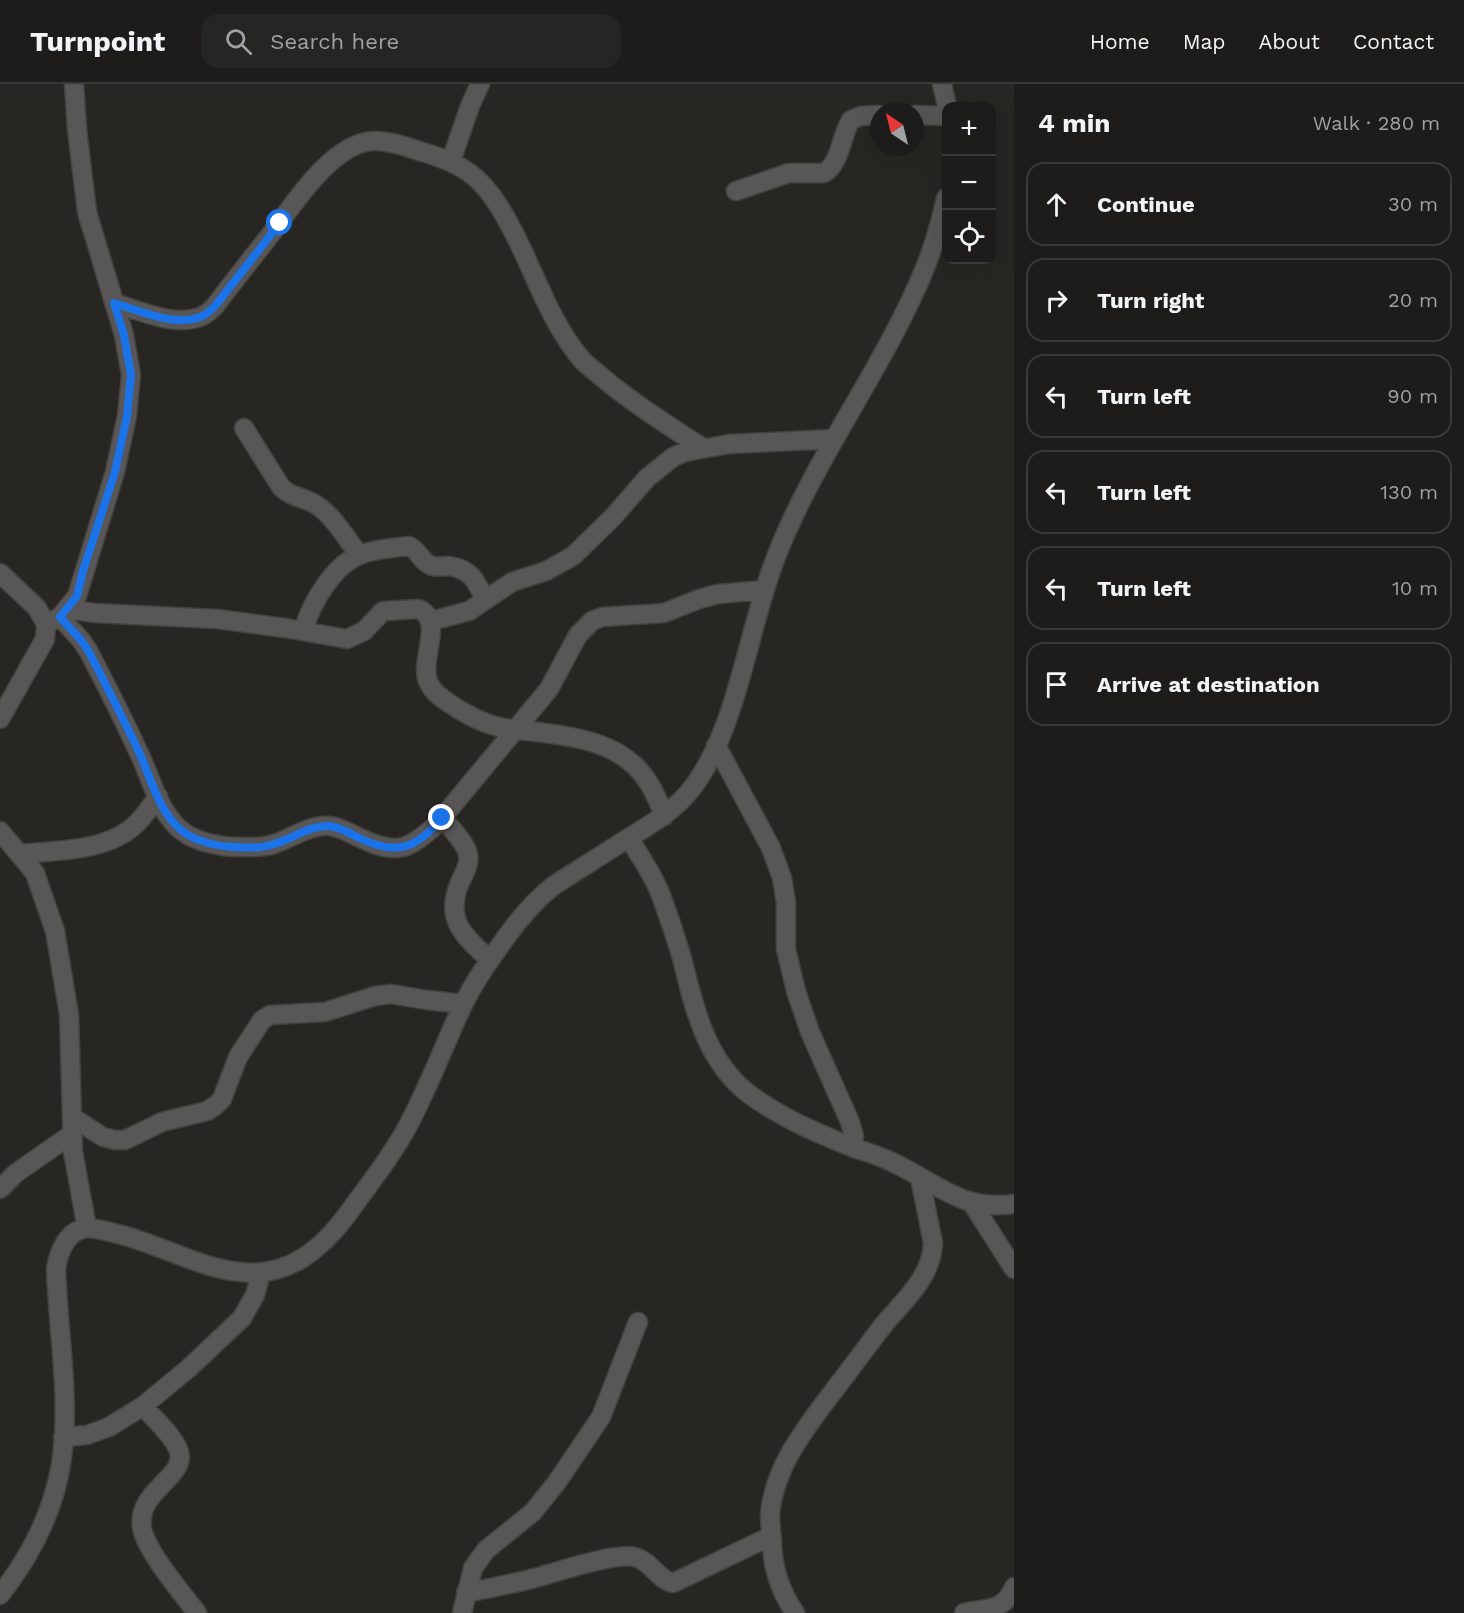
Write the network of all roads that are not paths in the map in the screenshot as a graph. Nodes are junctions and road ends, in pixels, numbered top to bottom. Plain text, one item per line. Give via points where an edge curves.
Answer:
1 (74, 84) edge
2 (480, 84) edge
3 (942, 84) edge
4 (946, 102) edge
5 (924, 115) edge
6 (870, 116) edge
7 (942, 116) edge
8 (451, 161) junction
9 (736, 190) dead end
10 (943, 210) edge
11 (114, 303) junction
12 (244, 428) dead end
13 (834, 439) junction
14 (703, 448) junction
15 (359, 555) junction
16 (0, 573) edge
17 (764, 590) junction
18 (485, 600) junction
19 (59, 617) junction
20 (431, 621) junction
21 (303, 632) junction
22 (0, 719) edge
23 (516, 728) junction
24 (716, 745) junction
25 (158, 796) junction
26 (663, 816) junction
27 (442, 818) junction
28 (0, 831) edge
29 (629, 838) junction
30 (21, 854) junction
31 (490, 960) junction
32 (464, 1004) junction
33 (72, 1126) junction
34 (853, 1147) junction
35 (920, 1178) junction
36 (0, 1189) edge
37 (972, 1203) junction
38 (1014, 1204) edge
39 (87, 1228) junction
40 (1014, 1269) edge
41 (261, 1273) junction
42 (638, 1322) dead end
43 (143, 1406) junction
44 (63, 1437) junction
45 (771, 1536) junction
46 (1014, 1587) edge
47 (466, 1593) junction
48 (0, 1595) edge
49 (197, 1613) edge
50 (462, 1613) edge
51 (795, 1613) edge
52 (964, 1613) edge

1 - 11 street via 87,212
2 - 8 street
3 - 4 street
5 - 7 street
6 - 9 street via 851,120 828,171 789,173
8 - 11 street via 389,143 371,141 349,149 313,180 215,306 202,317 169,319
8 - 14 street via 481,181 496,201 550,311 583,361 626,397
10 - 13 street via 912,295
11 - 19 street via 131,375 127,416 115,472 77,596
12 - 15 street via 286,493 322,510
13 - 14 street
13 - 17 street via 794,516
14 - 18 street via 674,457 647,477 573,556 546,571 512,582
15 - 18 street via 409,546 428,564 470,573
15 - 21 street via 322,590
16 - 19 street via 37,608
17 - 23 street via 718,594 664,613 592,621 579,635 549,689
17 - 24 street
18 - 20 street via 469,610
19 - 21 street via 94,613 217,619
19 - 22 street
19 - 25 street via 89,652
20 - 21 street via 420,609 386,609 364,631 347,639
20 - 23 street via 426,672 431,688 451,705 484,721
23 - 26 street via 580,738 633,763 657,797
23 - 27 street
24 - 26 street via 693,787
24 - 34 street via 771,848 782,878 786,949 796,991 850,1122
25 - 27 street via 182,832 215,845 237,847 272,845 317,826 328,826 399,849 420,839
25 - 30 street via 128,831 104,843
26 - 29 street
27 - 31 street via 469,858 455,903 458,926
28 - 30 street
29 - 31 street via 536,899
29 - 34 street via 661,894 691,1000 715,1056 747,1093 780,1115
30 - 33 street via 35,873 44,897 62,967 69,1015
31 - 32 street
32 - 33 street via 382,995 325,1012 270,1015 262,1020 238,1057 222,1099 207,1111 162,1122 125,1140
32 - 41 street via 403,1134 339,1227 300,1260
33 - 36 street
33 - 39 street
34 - 35 street via 893,1162
35 - 37 street
35 - 45 street via 933,1243 928,1268 802,1434 779,1474 770,1514
37 - 38 street
37 - 40 street
39 - 41 street via 136,1239 210,1266
39 - 44 street via 75,1232 65,1242 56,1268
41 - 43 street via 255,1295 242,1318
42 - 47 street via 601,1417 533,1512 486,1550 473,1568
43 - 44 street via 109,1427 87,1435
43 - 49 street via 174,1442 180,1452 180,1464 147,1501 142,1528 160,1562
44 - 48 street via 56,1486 36,1541
45 - 47 street via 673,1583 643,1560 629,1556
45 - 51 street via 778,1578
46 - 52 street via 1000,1606
47 - 50 street

